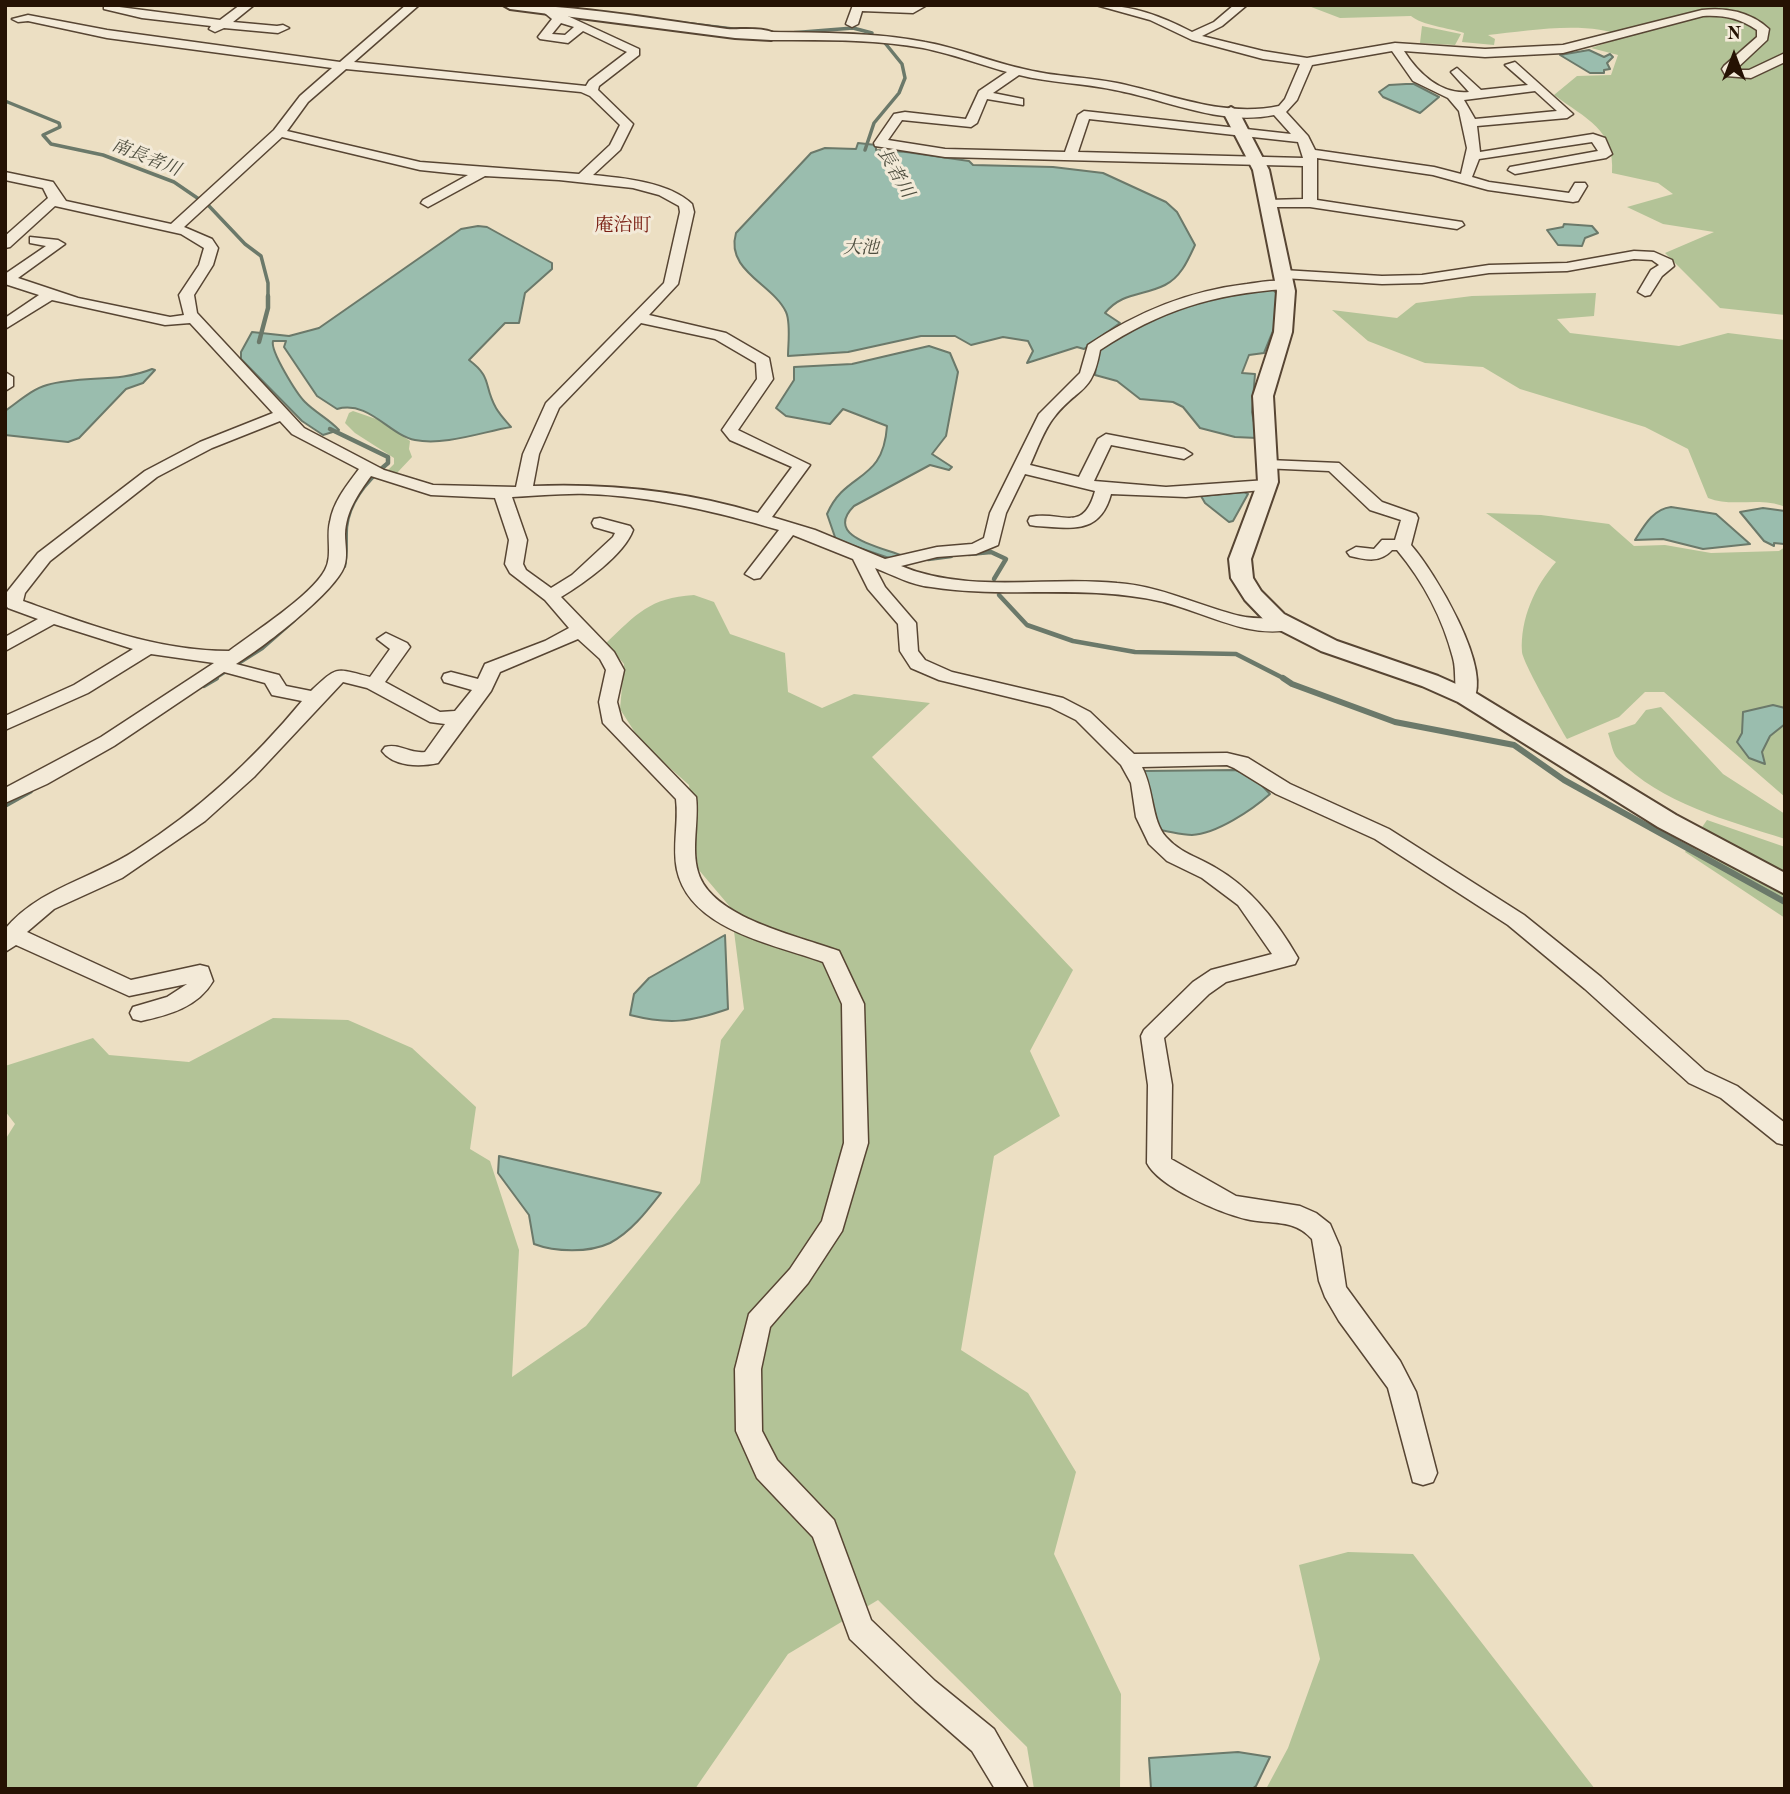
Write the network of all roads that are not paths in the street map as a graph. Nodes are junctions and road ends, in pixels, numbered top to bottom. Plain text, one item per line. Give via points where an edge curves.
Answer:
1 (40, 5) edge
2 (413, 5) edge
3 (510, 5) edge
4 (921, 5) edge
5 (1102, 5) edge
6 (1241, 5) edge
7 (857, 6) edge
8 (108, 7) dead end
9 (243, 9) edge
10 (545, 9) junction
11 (214, 10) dead end
12 (559, 18) junction
13 (10, 22) edge
14 (852, 24) junction
15 (220, 25) junction
16 (582, 26) junction
17 (283, 28) dead end
18 (783, 35) junction
19 (1192, 36) junction
20 (894, 40) junction
21 (190, 46) junction
22 (1395, 47) junction
23 (1785, 57) edge
24 (1307, 62) junction
25 (1511, 65) dead end
26 (343, 66) junction
27 (1017, 71) junction
28 (1457, 72) dead end
29 (1538, 87) junction
30 (591, 92) junction
31 (983, 94) junction
32 (1478, 94) junction
33 (1455, 97) junction
34 (1019, 102) dead end
35 (1278, 111) junction
36 (1231, 112) junction
37 (1471, 123) junction
38 (279, 132) junction
39 (1241, 133) junction
40 (970, 138) junction
41 (1303, 139) junction
42 (1474, 155) junction
43 (1070, 157) junction
44 (1309, 157) junction
45 (1257, 160) junction
46 (1515, 170) dead end
47 (483, 172) junction
48 (5, 176) edge
49 (581, 179) junction
50 (1464, 179) junction
51 (1580, 186) dead end
52 (55, 199) junction
53 (428, 203) dead end
54 (1310, 203) junction
55 (1269, 204) junction
56 (1457, 225) dead end
57 (174, 228) junction
58 (35, 240) dead end
59 (5, 244) edge
60 (6, 279) edge
61 (1284, 279) junction
62 (1645, 292) dead end
63 (51, 294) junction
64 (193, 317) junction
65 (639, 318) junction
66 (5, 325) edge
67 (5, 377) edge
68 (5, 386) edge
69 (281, 415) junction
70 (1184, 454) dead end
71 (368, 468) junction
72 (1022, 469) junction
73 (1268, 475) junction
74 (1085, 482) junction
75 (1104, 488) junction
76 (524, 491) junction
77 (502, 493) junction
78 (762, 519) junction
79 (1036, 521) dead end
80 (600, 523) dead end
81 (789, 528) junction
82 (1402, 546) junction
83 (1356, 552) dead end
84 (860, 555) junction
85 (883, 565) junction
86 (754, 574) dead end
87 (551, 596) junction
88 (10, 604) edge
89 (54, 617) junction
90 (1287, 625) junction
91 (579, 629) junction
92 (386, 639) dead end
93 (5, 645) edge
94 (149, 647) junction
95 (228, 661) junction
96 (451, 678) dead end
97 (374, 684) junction
98 (484, 687) junction
99 (1466, 697) junction
100 (315, 698) junction
101 (461, 717) junction
102 (5, 724) edge
103 (392, 751) dead end
104 (1129, 761) junction
105 (5, 796) edge
106 (1785, 885) edge
107 (9, 939) edge
108 (141, 1013) dead end
109 (1785, 1136) edge
110 (1423, 1473) dead end
111 (1013, 1789) edge

1 - 13 street
2 - 26 street
3 - 10 street
4 - 7 street via 913,10
5 - 19 street via 1154,17
6 - 19 street via 1218,24
7 - 14 street
8 - 15 street
9 - 11 street
9 - 15 street
10 - 12 street
10 - 18 street via 735,34
12 - 16 street
12 - 16 street via 544,37 568,39
13 - 21 street via 28,18
14 - 18 street
14 - 20 street via 881,30
15 - 17 street
15 - 21 street
16 - 30 street via 635,52 593,84
18 - 20 street
19 - 24 street
20 - 27 street
21 - 26 street
22 - 23 street via 1485,53 1563,49 1720,11 1735,12 1763,29 1763,38 1728,69 1730,73 1751,74
22 - 24 street
22 - 33 street via 1417,78
24 - 35 street via 1291,100
25 - 29 street
26 - 30 street
26 - 38 street via 304,99
27 - 31 street
27 - 36 street via 1116,86
28 - 32 street
29 - 32 street
29 - 37 street via 1567,114
30 - 49 street via 627,124 615,146
31 - 34 street
31 - 40 street
32 - 33 street
33 - 37 street
35 - 36 street
35 - 41 street
36 - 39 street
37 - 42 street
38 - 47 street via 421,166
38 - 57 street
39 - 41 street
39 - 43 street via 1084,115
39 - 45 street
40 - 40 street via 945,153 880,143 898,117 905,116
40 - 43 street
41 - 44 street
42 - 46 street via 1593,138 1606,153
42 - 50 street
43 - 45 street
44 - 45 street
44 - 50 street via 1434,171
44 - 54 street
45 - 55 street
47 - 49 street
47 - 53 street
48 - 52 street via 48,185
49 - 65 street via 656,190 685,204 671,284
50 - 51 street via 1573,198
52 - 57 street via 118,218
52 - 59 street
54 - 55 street
54 - 56 street
55 - 61 street
57 - 64 street via 211,247 209,261 186,292 186,307
58 - 60 street via 58,244
60 - 63 street
61 - 62 street via 1422,279 1489,269 1567,267 1634,255 1665,260 1667,266 1656,273
61 - 72 street via 1163,308 1093,348 1088,374 1047,414
61 - 73 street via 1286,316 1263,396
63 - 64 street via 166,323
63 - 66 street
64 - 69 street
65 - 76 street via 552,406 531,454
65 - 78 street via 717,333 764,360 765,379 730,430 736,437 802,464
67 - 68 street
69 - 71 street via 298,432
69 - 88 street via 206,445 151,474 44,557
70 - 74 street via 1106,439
71 - 77 street via 447,493
71 - 95 street via 344,504 337,528 339,556 332,574
72 - 74 street
72 - 85 street via 998,513 992,541 976,549 937,552
73 - 75 street via 1179,493
73 - 82 street via 1332,466 1376,506 1409,518
73 - 90 street via 1242,550 1242,578 1265,610
74 - 75 street
75 - 79 street via 1098,510 1080,523
76 - 77 street
76 - 78 street via 621,492
77 - 87 street via 518,540 514,564 519,573
78 - 81 street
80 - 87 street via 624,530 621,539 578,579
81 - 84 street
81 - 86 street
82 - 83 street via 1388,544 1378,555
82 - 99 street via 1415,559 1452,626 1468,683
84 - 85 street
84 - 104 street via 877,589 907,623 909,650 918,664 946,676 1071,708
85 - 90 street via 951,586 1120,587 1167,597 1240,622
87 - 91 street
88 - 89 street
89 - 93 street
89 - 94 street
90 - 99 street via 1329,646
91 - 98 street via 570,638 492,668
91 - 111 street via 615,670 608,702 612,723 686,797 688,875 701,895 718,912 758,933 831,957 853,1004 856,1143 833,1224 799,1276 758,1322 748,1369 749,1430 767,1469 824,1529 860,1629 983,1740
92 - 97 street via 401,647
94 - 95 street
94 - 102 street via 81,689
95 - 100 street via 272,680 279,691
95 - 105 street via 95,749
96 - 98 street
97 - 100 street via 339,675
97 - 101 street via 438,718
98 - 101 street
99 - 106 street via 1667,821
100 - 107 street via 276,747 217,802 114,874 36,909
101 - 103 street via 431,758 415,760
104 - 109 street via 1227,759 1241,763 1283,789 1382,834 1516,920 1682,1065 1729,1092
104 - 110 street via 1141,783 1146,817 1156,839 1174,856 1209,873 1245,900 1287,958 1219,976 1152,1036 1160,1085 1159,1163 1170,1173 1247,1210 1296,1215 1315,1225 1327,1240 1334,1288 1398,1380 1413,1421
107 - 108 street via 129,988 200,974 202,981 196,991 167,1007

